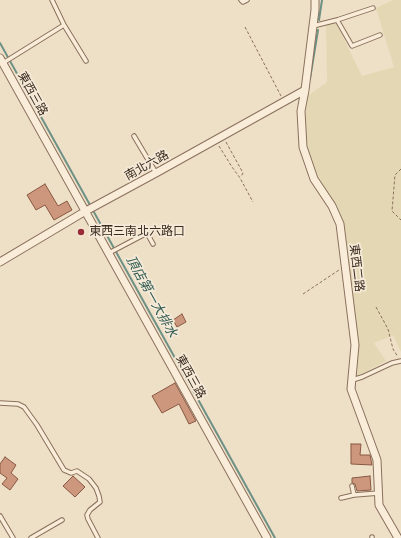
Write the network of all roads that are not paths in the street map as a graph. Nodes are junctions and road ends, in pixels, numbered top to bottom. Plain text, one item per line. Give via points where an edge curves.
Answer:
1 (52, 0) edge
2 (242, 0) edge
3 (247, 0) edge
4 (314, 0) edge
5 (373, 8) dead end
6 (337, 20) junction
7 (64, 25) junction
8 (312, 27) junction
9 (380, 35) dead end
10 (1, 61) edge
11 (86, 61) dead end
12 (305, 90) junction
13 (134, 136) dead end
14 (156, 173) junction
15 (84, 212) junction
16 (153, 244) dead end
17 (108, 253) junction
18 (0, 262) edge
19 (401, 360) edge
20 (351, 380) junction
21 (0, 403) edge
22 (352, 486) dead end
23 (379, 493) junction
24 (354, 495) junction
25 (341, 498) dead end
26 (0, 516) edge
27 (62, 520) dead end
28 (13, 538) edge
29 (31, 538) edge
30 (98, 538) edge
31 (267, 538) edge
32 (398, 538) edge

1 - 7 lane
2 - 3 lane
4 - 8 street, 東西二路
5 - 6 lane
6 - 8 lane
6 - 9 lane via 352,46
7 - 10 lane
7 - 11 lane
8 - 12 street, 東西二路
10 - 15 street, 東西三路
12 - 14 street, 南北六路
12 - 20 street, 東西二路 via 300,111 303,147 314,179 332,206 340,224 355,345
13 - 14 lane
14 - 15 street, 南北六路
15 - 17 street, 東西三路
15 - 18 street, 南北六路
16 - 17 lane via 147,233
17 - 31 street, 東西三路
19 - 20 lane via 362,378
20 - 23 street, 東西二路 via 351,389 378,460
21 - 30 lane via 24,407 64,470 71,473 78,471 96,488 100,502 87,515
22 - 24 lane
23 - 24 lane
23 - 32 street, 東西二路 via 379,505
24 - 25 lane
26 - 28 lane
27 - 29 lane

